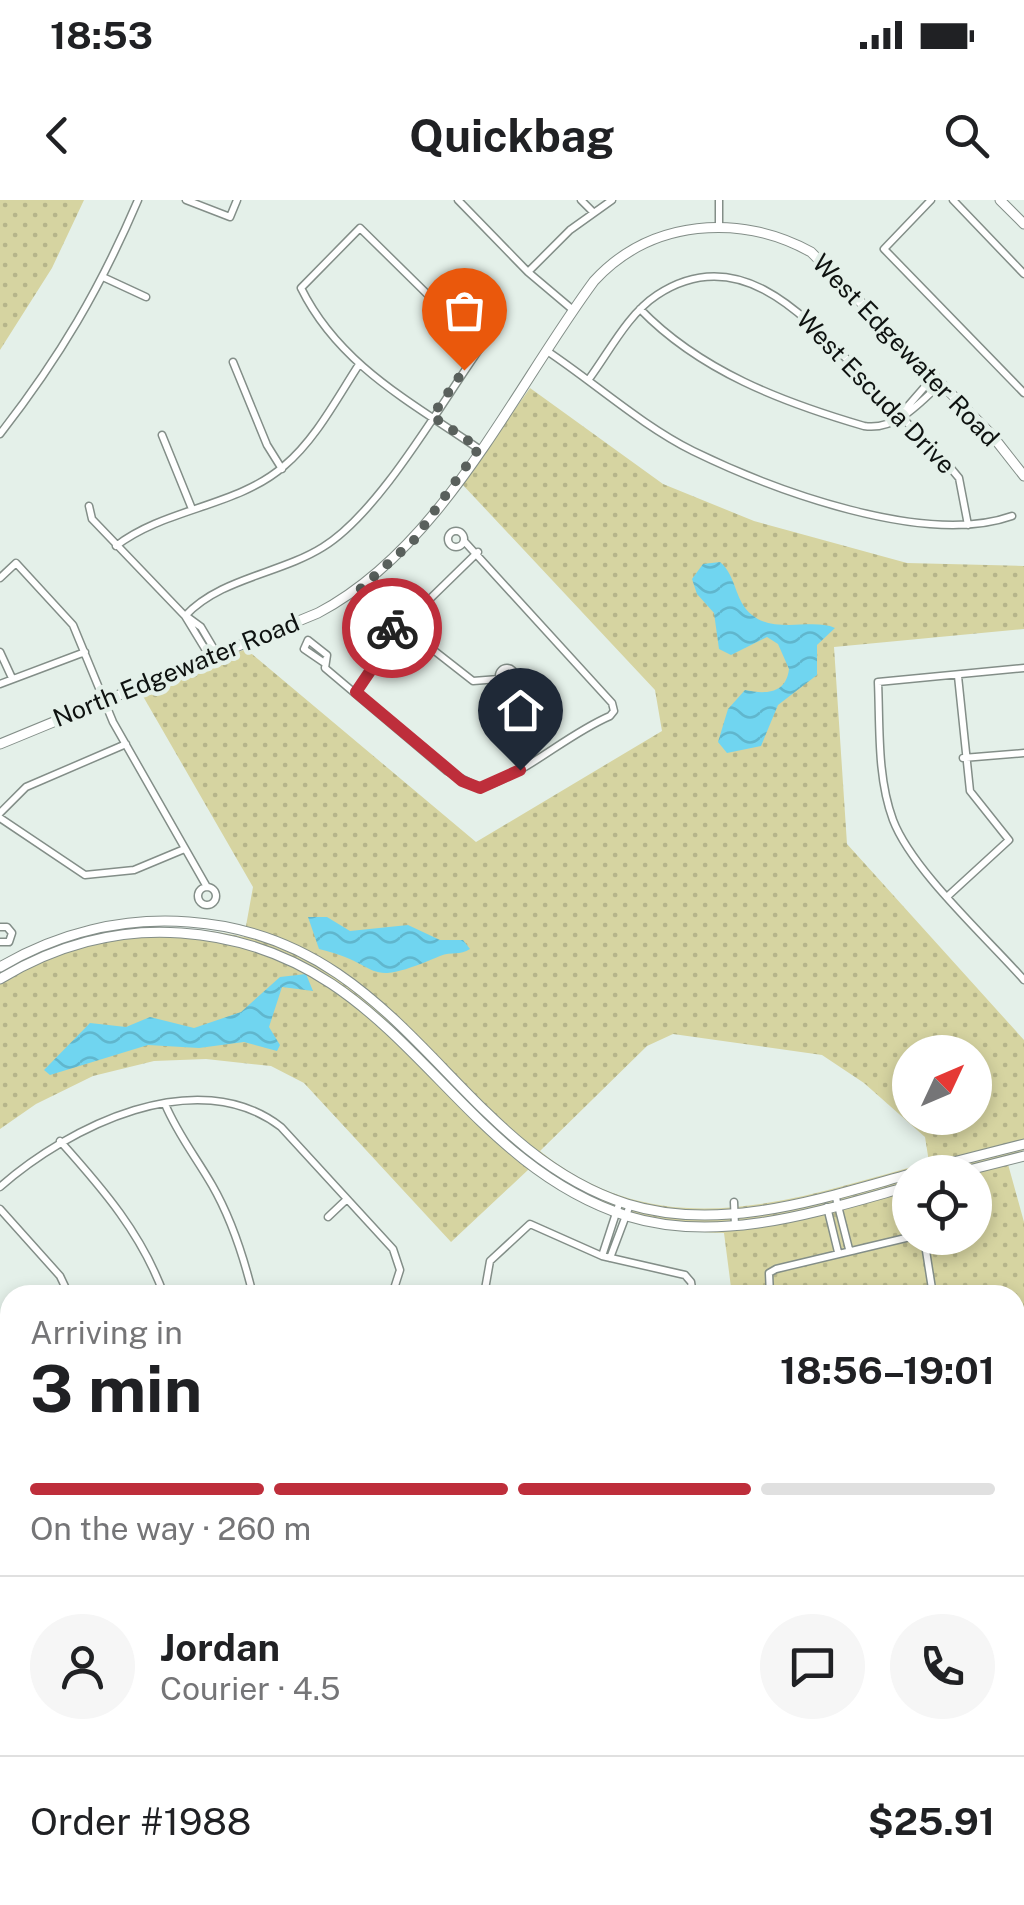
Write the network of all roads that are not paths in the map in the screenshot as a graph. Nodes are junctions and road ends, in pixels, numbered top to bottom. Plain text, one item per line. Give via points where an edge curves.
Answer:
1 (138, 200) edge
2 (186, 200) edge
3 (237, 200) edge
4 (458, 200) edge
5 (581, 200) edge
6 (612, 200) edge
7 (719, 200) edge
8 (931, 200) edge
9 (953, 200) edge
10 (1000, 200) edge
11 (593, 212) junction
12 (1024, 224) edge
13 (720, 226) junction
14 (528, 272) junction
15 (1024, 274) edge
16 (105, 278) junction
17 (146, 296) dead end
18 (640, 309) junction
19 (573, 310) junction
20 (547, 351) junction
21 (233, 362) dead end
22 (358, 366) junction
23 (589, 379) junction
24 (938, 379) junction
25 (1024, 393) edge
26 (901, 415) junction
27 (432, 416) junction
28 (0, 434) edge
29 (162, 435) dead end
30 (479, 448) junction
31 (282, 468) junction
32 (1024, 476) edge
33 (89, 506) dead end
34 (192, 509) junction
35 (1012, 516) dead end
36 (968, 525) junction
37 (464, 541) dead end
38 (116, 546) junction
39 (478, 552) junction
40 (0, 578) edge
41 (363, 588) junction
42 (185, 616) junction
43 (398, 630) junction
44 (0, 652) edge
45 (84, 652) junction
46 (214, 655) junction
47 (324, 662) dead end
48 (1024, 668) edge
49 (958, 676) junction
50 (12, 678) junction
51 (500, 679) dead end
52 (0, 684) edge
53 (356, 692) junction
54 (103, 699) junction
55 (0, 744) edge
56 (126, 744) junction
57 (1024, 753) edge
58 (964, 758) junction
59 (0, 816) edge
60 (182, 850) junction
61 (207, 887) dead end
62 (949, 895) junction
63 (0, 927) edge
64 (0, 942) edge
65 (0, 966) edge
66 (0, 980) edge
67 (1024, 980) edge
68 (423, 1054) junction
69 (165, 1104) junction
70 (492, 1114) junction
71 (483, 1122) junction
72 (60, 1141) junction
73 (1024, 1144) edge
74 (982, 1155) edge
75 (1024, 1156) edge
76 (544, 1162) junction
77 (992, 1164) edge
78 (537, 1171) junction
79 (892, 1178) edge
80 (0, 1187) edge
81 (892, 1191) edge
82 (830, 1195) junction
83 (347, 1199) junction
84 (734, 1202) dead end
85 (832, 1207) junction
86 (623, 1208) junction
87 (0, 1209) edge
88 (328, 1217) dead end
89 (735, 1220) junction
90 (892, 1241) edge
91 (849, 1249) junction
92 (838, 1252) junction
93 (926, 1255) edge
94 (606, 1257) junction
95 (64, 1285) edge
96 (161, 1285) edge
97 (250, 1285) edge
98 (396, 1285) edge
99 (486, 1285) edge
100 (692, 1285) edge
101 (770, 1285) edge
102 (931, 1285) edge

1 - 16 street
2 - 3 street via 230,217
4 - 14 street
5 - 11 street
6 - 11 street
7 - 13 street
8 - 25 street via 884,248
9 - 15 street
10 - 12 street
11 - 14 street
13 - 19 street, North Edgewater Road via 670,234 630,250 604,270
13 - 24 street, West Edgewater Road via 771,234 811,252
14 - 19 street
16 - 17 street
16 - 28 street via 70,341
18 - 23 street
18 - 26 street via 702,360 782,399 879,428
18 - 26 street, West Escuda Drive via 692,280 724,276 778,294
19 - 20 street, North Edgewater Road
20 - 23 street
20 - 30 street, North Edgewater Road
21 - 31 street
22 - 27 street
22 - 27 street via 329,336 300,288 360,228 481,346
22 - 31 street
23 - 36 street via 692,450 782,487 897,520
24 - 26 street
24 - 32 street, West Edgewater Road
26 - 36 street, West Escuda Drive via 959,478
27 - 30 street
27 - 42 street via 369,505 324,546 207,598
29 - 34 street
30 - 41 street, North Edgewater Road via 414,540
31 - 34 street
33 - 38 street via 92,520
34 - 38 street via 139,528
35 - 36 street
37 - 39 street
38 - 42 street
39 - 43 street
39 - 53 street via 612,704 610,716 503,781 480,788 447,771
40 - 45 street via 16,563 73,625
41 - 43 street via 382,620
41 - 46 street, North Edgewater Road
42 - 46 street
43 - 51 street via 473,681
43 - 53 street
44 - 50 street
45 - 50 street
45 - 54 street
46 - 54 street, North Edgewater Road
47 - 53 street
48 - 49 street
49 - 58 street
49 - 62 street via 878,682 894,821 912,854
50 - 52 street
54 - 55 street, North Edgewater Road
54 - 56 street
56 - 59 street via 26,787
56 - 60 street
57 - 58 street
58 - 62 street via 979,807 1009,840
59 - 60 street via 85,875 134,870
60 - 61 street
62 - 67 street
63 - 64 street via 12,936
65 - 68 street via 67,936 112,925 226,926 332,968 371,996
66 - 68 street via 98,939 158,932 223,938 326,978
68 - 70 street
68 - 71 street
69 - 72 street
69 - 83 street via 236,1103 260,1111
69 - 97 street via 212,1186
70 - 71 street
70 - 76 street
71 - 78 street
72 - 80 street
72 - 96 street via 131,1225
73 - 74 street
75 - 77 street
76 - 78 street
76 - 86 street
78 - 86 street
79 - 82 street
81 - 85 street
82 - 85 street
82 - 89 street
83 - 88 street
83 - 98 street via 393,1249 400,1270
84 - 89 street
85 - 89 street
85 - 91 street
85 - 92 street
86 - 89 street via 668,1225
86 - 94 street
87 - 95 street
90 - 91 street
91 - 92 street
92 - 101 street via 770,1273
93 - 102 street
94 - 99 street via 530,1224 490,1261
94 - 100 street via 685,1275

